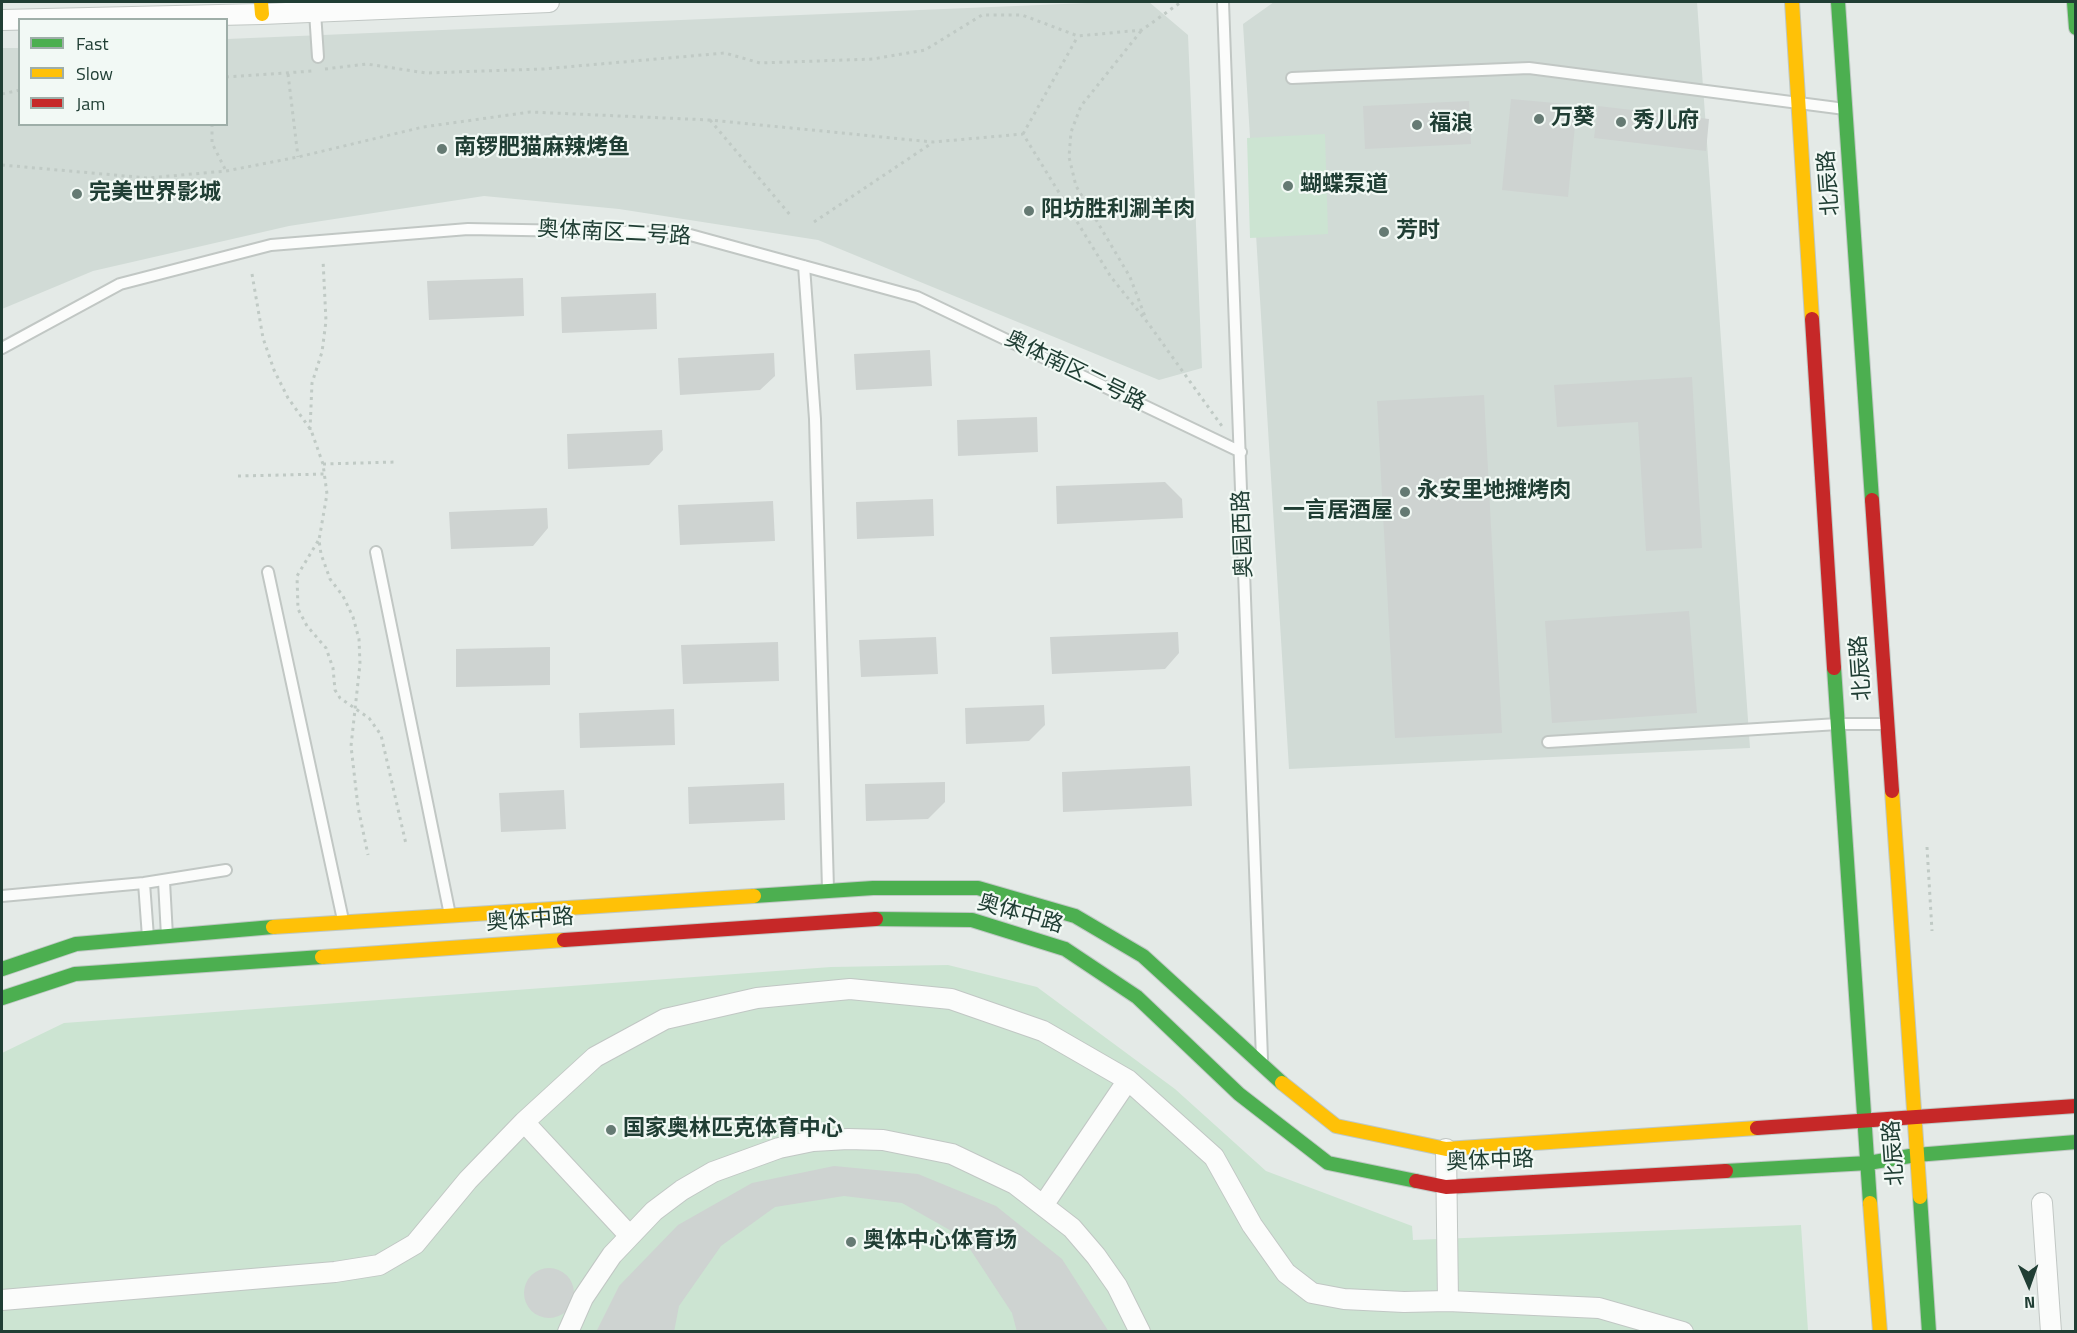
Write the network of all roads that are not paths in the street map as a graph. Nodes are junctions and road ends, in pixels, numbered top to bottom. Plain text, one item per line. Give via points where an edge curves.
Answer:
1 (549, 2) edge
2 (1223, 2) edge
3 (1792, 2) edge
4 (1838, 2) edge
5 (2074, 2) edge
6 (262, 8) edge
7 (315, 12) junction
8 (225, 17) edge
9 (151, 18) edge
10 (2, 20) edge
11 (18, 20) edge
12 (2076, 28) edge
13 (318, 57) dead end
14 (1292, 78) dead end
15 (1799, 105) junction
16 (1846, 109) junction
17 (804, 266) junction
18 (2, 348) edge
19 (1241, 452) junction
20 (376, 552) dead end
21 (268, 572) dead end
22 (1838, 724) junction
23 (1887, 724) junction
24 (1548, 742) dead end
25 (226, 870) dead end
26 (164, 881) junction
27 (144, 883) junction
28 (828, 891) junction
29 (2, 896) edge
30 (451, 915) junction
31 (344, 923) junction
32 (167, 936) junction
33 (148, 938) junction
34 (2, 969) edge
35 (2, 998) edge
36 (1262, 1067) junction
37 (1128, 1080) junction
38 (2076, 1106) edge
39 (1914, 1118) junction
40 (1863, 1120) junction
41 (524, 1122) junction
42 (2076, 1142) edge
43 (1446, 1149) junction
44 (1916, 1155) junction
45 (1868, 1162) junction
46 (1446, 1187) junction
47 (2042, 1203) dead end
48 (1044, 1204) junction
49 (629, 1235) junction
50 (2, 1300) edge
51 (1448, 1301) junction
52 (568, 1332) edge
53 (1140, 1332) edge
54 (1683, 1332) edge
55 (1880, 1332) edge
56 (1929, 1332) edge
57 (2051, 1332) edge

1 - 7 street
2 - 19 lane, 奥园西路
3 - 15 main road, 北辰路
4 - 16 main road, 北辰路
5 - 12 main road
6 - 7 street
6 - 8 street
7 - 13 lane
8 - 9 street
10 - 11 street
14 - 15 lane via 1529,68
15 - 16 lane
15 - 22 main road, 北辰路
16 - 23 main road, 北辰路
17 - 18 lane, 奥体南区二号路 via 683,233 468,229 271,245 120,284
17 - 19 lane, 奥体南区二号路 via 917,297
17 - 28 lane via 815,419
19 - 36 lane, 奥园西路
20 - 30 lane
21 - 31 lane
22 - 23 lane
22 - 24 lane
22 - 40 main road, 北辰路
23 - 39 main road, 北辰路
25 - 26 lane
26 - 27 lane
26 - 32 lane
27 - 29 lane
27 - 33 lane
28 - 30 main road, 奥体中路
28 - 36 main road, 奥体中路 via 978,888 1075,916 1143,956
30 - 31 main road, 奥体中路
31 - 32 main road, 奥体中路
32 - 33 main road, 奥体中路
33 - 34 main road, 奥体中路 via 76,944
35 - 46 main road, 奥体中路 via 75,974 857,919 972,920 1065,949 1128,991 1239,1094 1328,1163
36 - 43 main road, 奥体中路 via 1336,1125
37 - 41 street via 1043,1031 951,999 850,989 757,998 665,1019 595,1057
37 - 48 street
37 - 51 street via 1214,1157 1252,1225 1286,1273 1312,1293 1344,1299
38 - 39 main road, 奥体中路
39 - 40 main road, 奥体中路
39 - 44 main road, 北辰路
40 - 43 main road, 奥体中路
40 - 45 main road, 北辰路
41 - 49 street
41 - 50 street via 468,1180 415,1244 379,1265
42 - 44 main road, 奥体中路
43 - 46 street
44 - 45 main road, 奥体中路
44 - 56 main road, 北辰路
45 - 46 main road, 奥体中路
45 - 55 main road, 北辰路
46 - 51 street
47 - 57 street
48 - 49 street via 1005,1179 952,1154 883,1140 825,1140 779,1148 713,1172 682,1190
48 - 53 street via 1096,1256 1117,1286
49 - 52 street via 597,1276
51 - 54 street via 1599,1308

